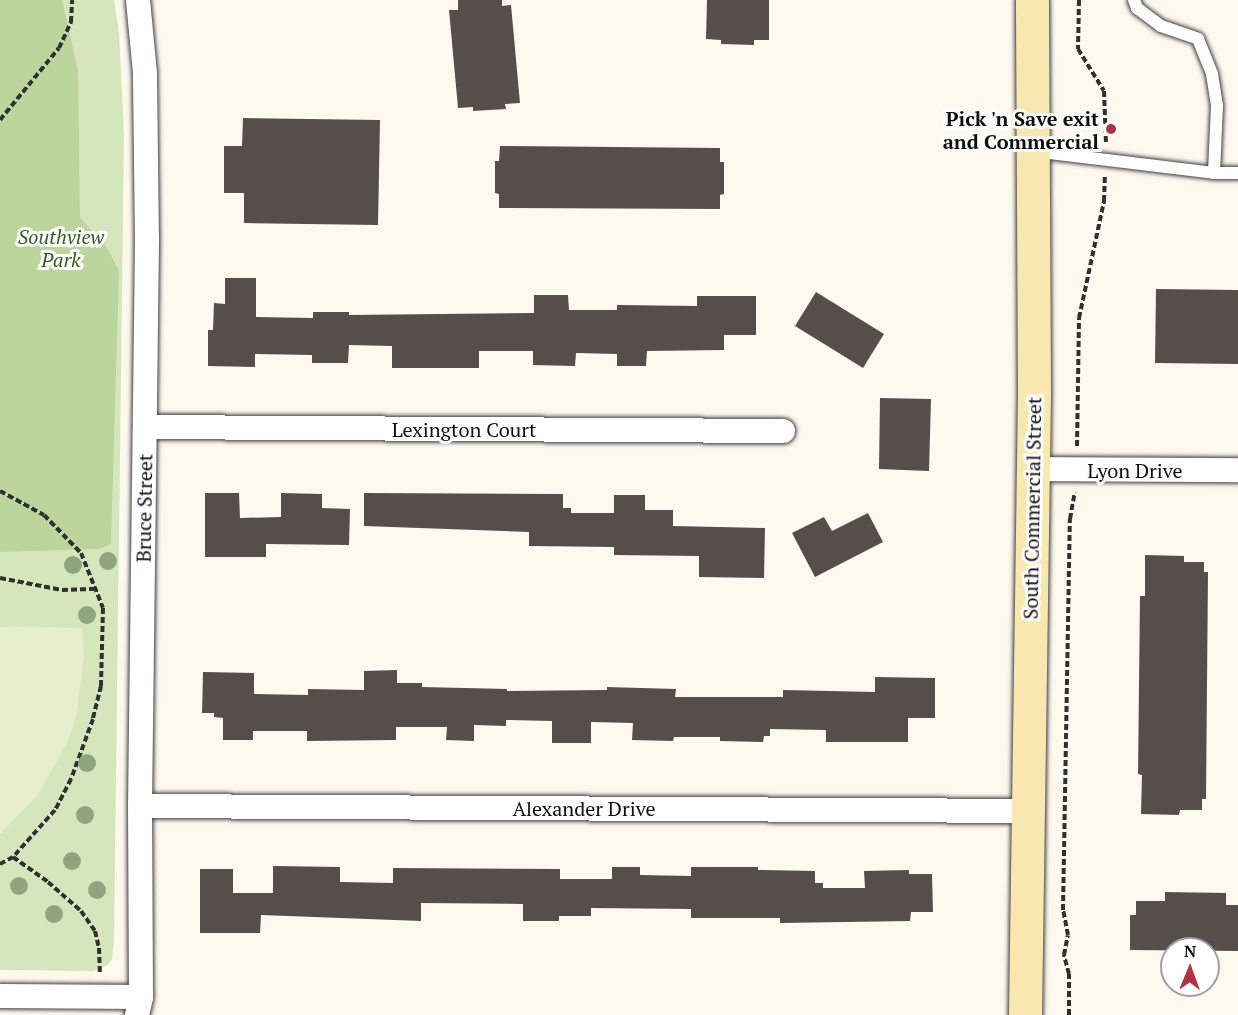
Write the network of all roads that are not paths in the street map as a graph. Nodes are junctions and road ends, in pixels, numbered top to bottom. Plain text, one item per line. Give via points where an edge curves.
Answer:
1 (138, 0) edge
2 (1032, 0) edge
3 (1134, 0) edge
4 (1032, 151) junction
5 (1214, 172) junction
6 (1238, 173) edge
7 (145, 427) junction
8 (783, 431) dead end
9 (1033, 470) junction
10 (1238, 470) edge
11 (140, 806) junction
12 (1028, 811) junction
13 (0, 996) edge
14 (139, 1006) edge
15 (1025, 1015) edge

1 - 7 street, Bruce Street via 147,148
2 - 4 main road, South Commercial Street
3 - 5 lane via 1137,8 1161,26 1198,39 1212,74 1217,106
4 - 5 lane
4 - 9 main road, South Commercial Street
5 - 6 lane
7 - 8 street, Lexington Court
7 - 11 street, Bruce Street
9 - 10 street, Lyon Drive
9 - 12 main road, South Commercial Street
11 - 12 street, Alexander Drive
11 - 14 street, Bruce Street
12 - 15 main road, South Commercial Street
13 - 14 street via 100,997

